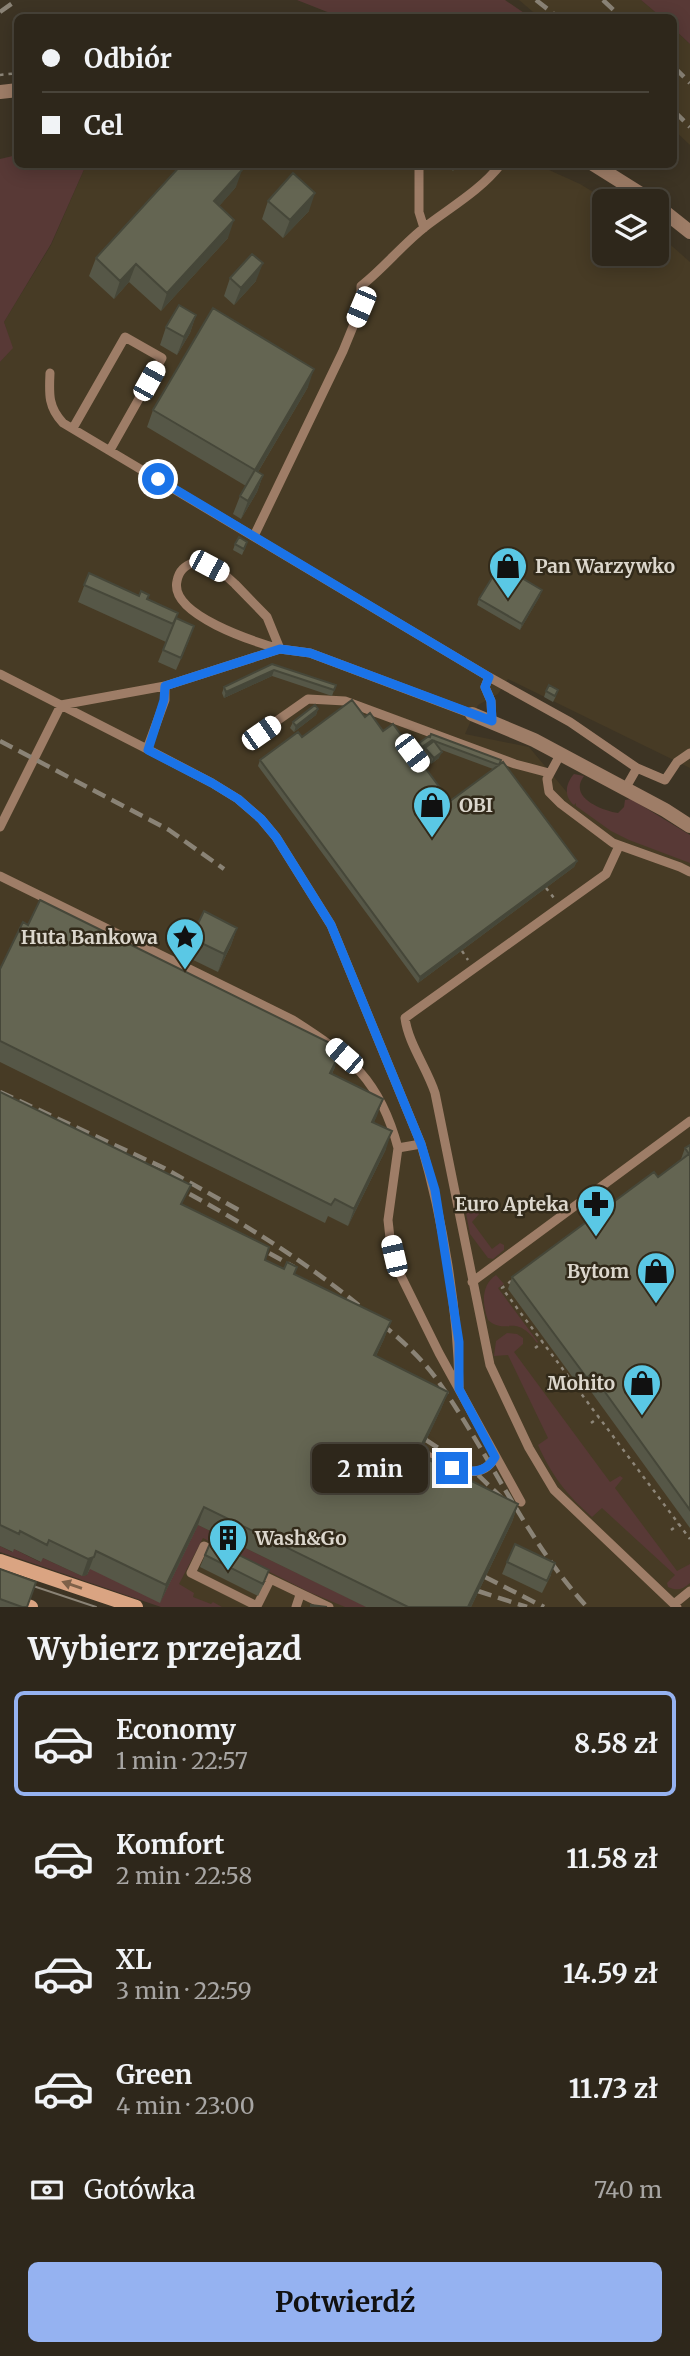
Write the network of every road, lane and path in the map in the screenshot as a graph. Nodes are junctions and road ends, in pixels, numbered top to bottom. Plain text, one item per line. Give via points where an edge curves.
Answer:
1 (419, 168) edge
2 (497, 168) edge
3 (599, 168) edge
4 (633, 189) edge
5 (669, 215) edge
6 (424, 228) junction
7 (690, 232) edge
8 (50, 373) dead end
9 (73, 428) junction
10 (110, 450) junction
11 (254, 536) junction
12 (280, 649) junction
13 (0, 674) edge
14 (489, 677) junction
15 (165, 686) junction
16 (61, 705) junction
17 (472, 714) joint
18 (492, 721) junction
19 (261, 733) dead end
20 (148, 750) junction
21 (690, 753) edge
22 (560, 755) junction
23 (637, 768) junction
24 (549, 773) junction
25 (625, 789) junction
26 (690, 826) edge
27 (0, 827) edge
28 (619, 846) junction
29 (690, 872) edge
30 (0, 876) edge
31 (690, 1121) edge
32 (421, 1144) junction
33 (398, 1148) junction
34 (512, 1281) edge
35 (472, 1282) junction
36 (542, 1342) junction
37 (535, 1348) dead end
38 (459, 1389) junction
39 (598, 1417) junction
40 (591, 1423) dead end
41 (426, 1455) edge
42 (495, 1457) junction
43 (522, 1502) dead end
44 (679, 1524) junction
45 (671, 1530) dead end
46 (690, 1539) edge
47 (226, 1557) edge
48 (0, 1561) edge
49 (248, 1569) edge
50 (270, 1580) junction
51 (690, 1591) edge
52 (300, 1595) junction
53 (0, 1596) edge
54 (676, 1605) edge
55 (31, 1607) edge
56 (136, 1607) edge
57 (296, 1607) edge
58 (329, 1607) edge

1 - 6 lane via 419,212
2 - 6 lane
3 - 4 street
5 - 7 street
6 - 11 lane via 360,286 361,307 343,351
8 - 9 lane via 53,412
9 - 10 lane
9 - 10 lane via 125,337 162,358
10 - 11 lane
11 - 14 lane
12 - 12 lane via 267,617 235,584 209,566 194,562 184,567 176,587 183,602 230,632
12 - 15 lane
12 - 17 lane via 310,653
13 - 16 lane
14 - 18 lane via 485,687
14 - 23 lane via 570,722
15 - 16 lane
15 - 20 lane
16 - 20 lane
16 - 27 lane
17 - 18 street
18 - 22 street
19 - 24 lane via 309,699 345,701 394,723
20 - 32 lane via 238,799 276,837 331,925
21 - 23 lane via 665,780
22 - 24 lane
22 - 25 street
23 - 25 lane
24 - 28 lane via 547,784 554,798
25 - 26 street
28 - 29 lane
28 - 35 lane via 606,874 405,1018 435,1093
30 - 33 lane via 293,1020 327,1042 361,1071 382,1101
31 - 35 lane
32 - 33 lane
32 - 38 lane via 435,1190 459,1342
33 - 38 lane via 388,1220 394,1256
34 - 36 path via 502,1288
35 - 54 lane via 490,1365 545,1478 565,1503
36 - 37 path
36 - 39 path
38 - 42 lane
39 - 40 path
39 - 44 path
41 - 42 lane via 476,1473 491,1465
42 - 43 lane
44 - 45 path
44 - 46 path
47 - 50 lane via 204,1546 191,1573 257,1606
56 -> 48 main road
49 - 50 lane
50 - 52 lane
51 - 54 lane
52 - 57 lane
52 - 58 lane
53 - 55 main road

